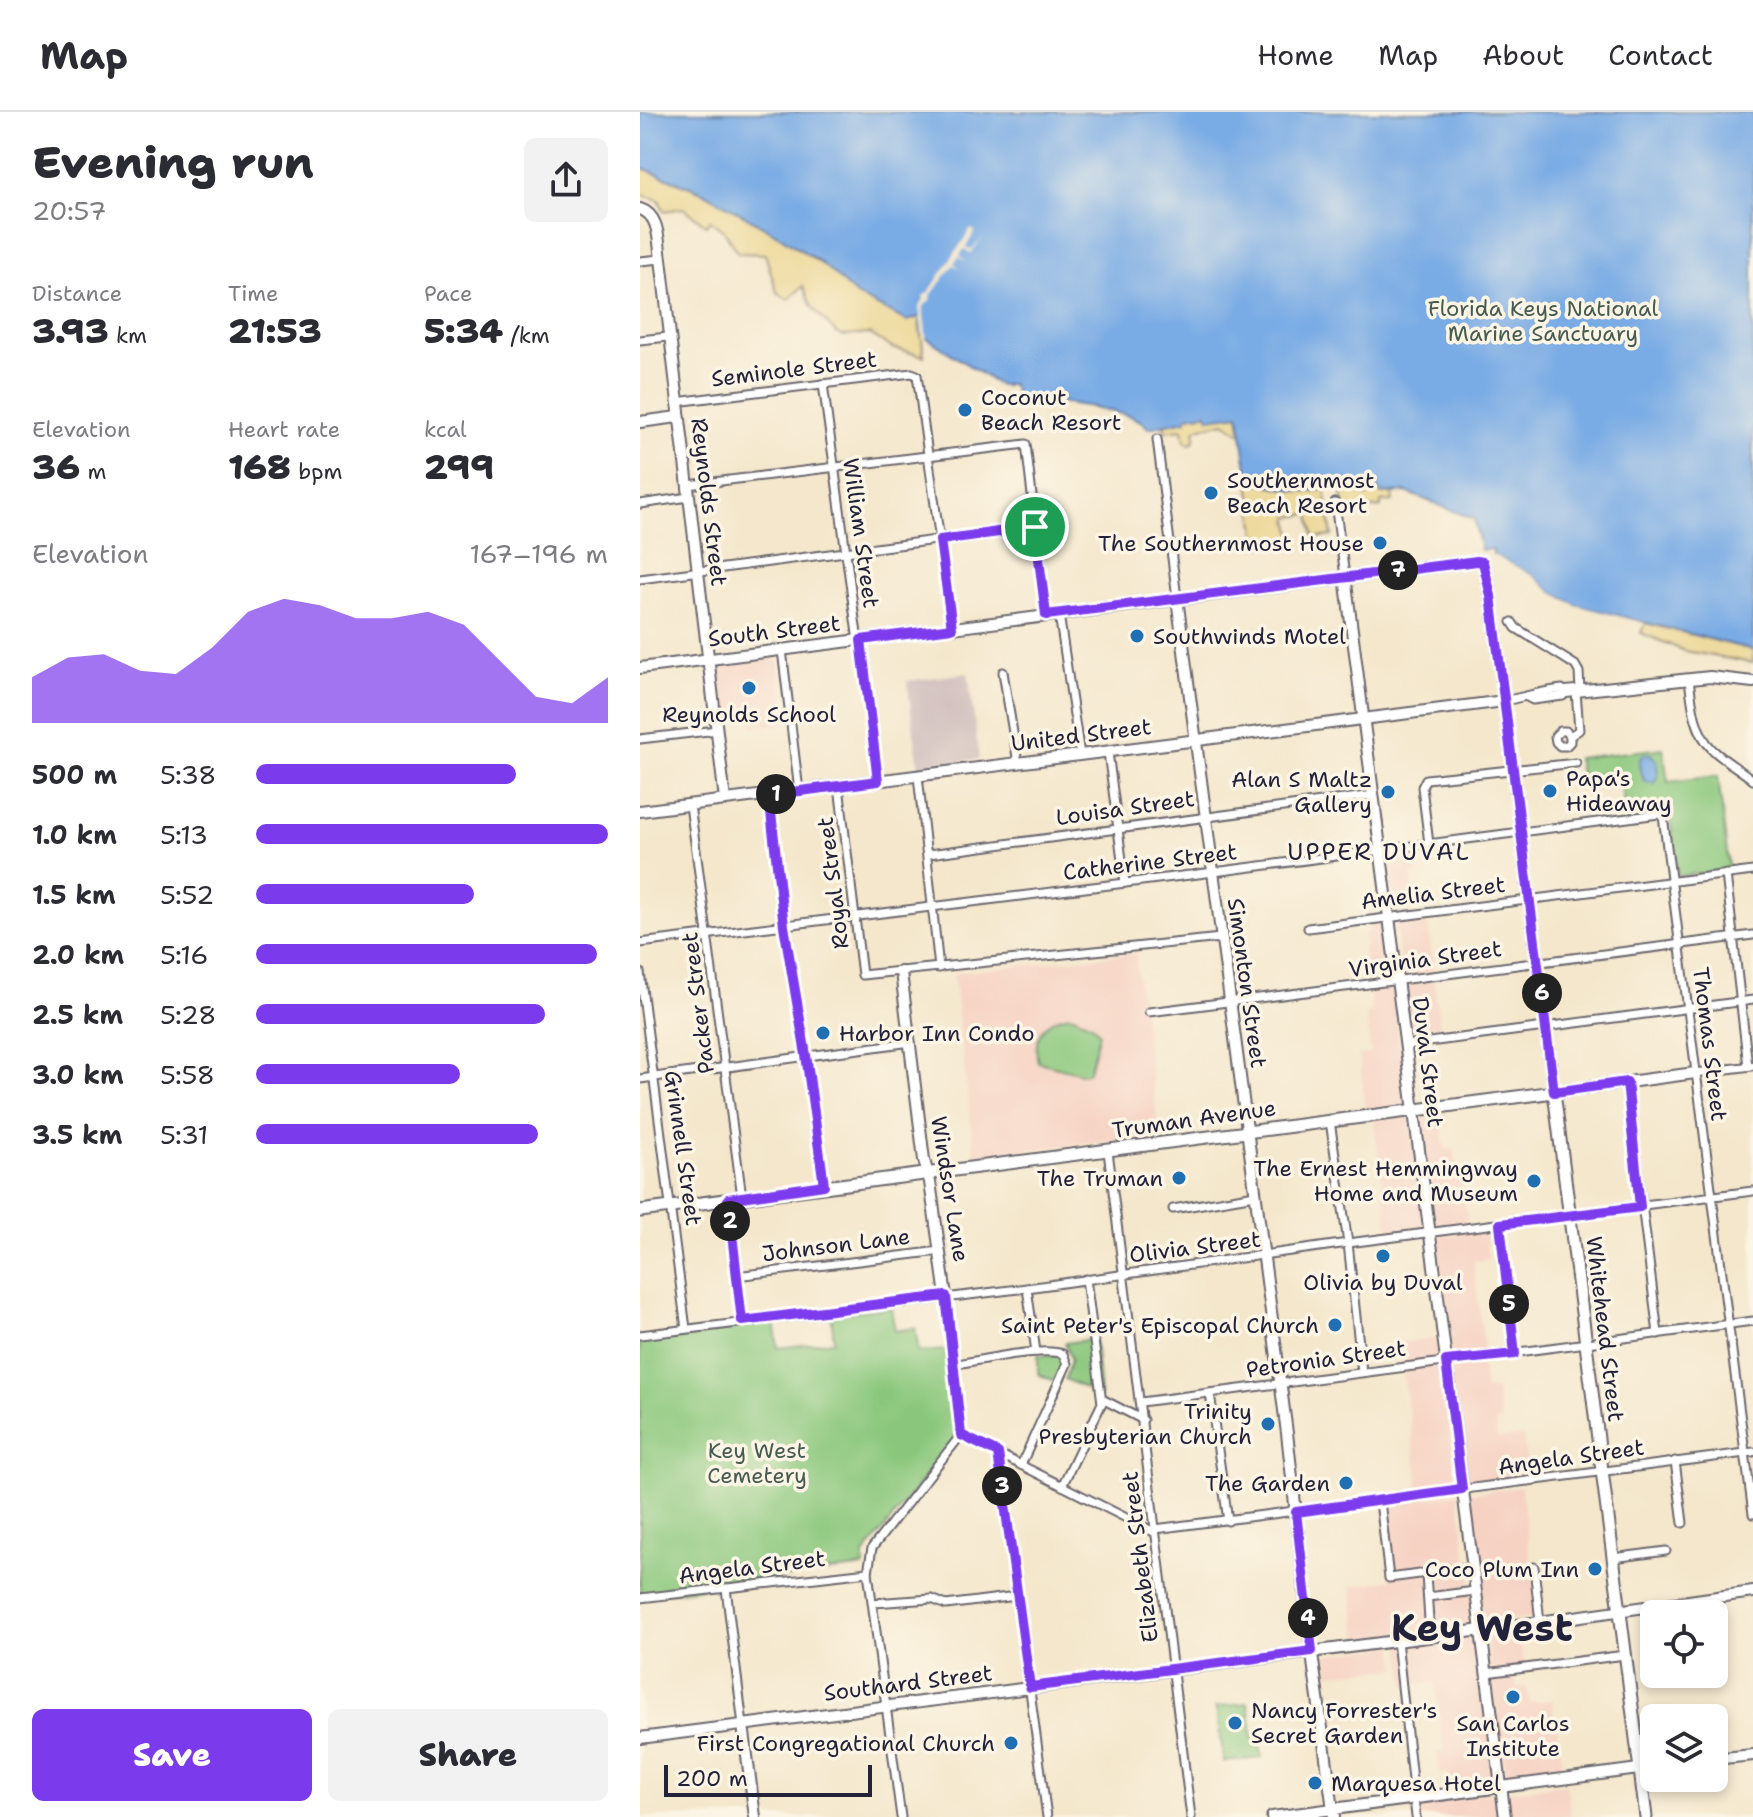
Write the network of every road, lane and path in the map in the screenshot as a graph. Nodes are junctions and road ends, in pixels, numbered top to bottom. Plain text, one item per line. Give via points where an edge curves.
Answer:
1 (643, 210) edge
2 (661, 259) junction
3 (640, 261) edge
4 (668, 337) junction
5 (640, 340) edge
6 (823, 384) junction
7 (676, 402) junction
8 (678, 417) junction
9 (640, 422) edge
10 (1157, 439) dead end
11 (929, 456) junction
12 (834, 467) junction
13 (688, 485) junction
14 (689, 497) junction
15 (1335, 503) dead end
16 (640, 504) edge
17 (1035, 527) junction
18 (940, 540) junction
19 (844, 552) junction
20 (1483, 562) joint
21 (697, 572) junction
22 (1345, 576) junction
23 (640, 579) edge
24 (1177, 598) junction
25 (1059, 614) junction
26 (1046, 615) junction
27 (1512, 622) dead end
28 (952, 628) junction
29 (861, 640) junction
30 (782, 650) junction
31 (708, 659) junction
32 (640, 668) edge
33 (1003, 672) dead end
34 (1689, 679) junction
35 (1753, 682) edge
36 (1574, 691) junction
37 (1504, 701) junction
38 (1363, 719) junction
39 (717, 730) junction
40 (1570, 736) dead end
41 (640, 739) edge
42 (1194, 740) junction
43 (1108, 752) junction
44 (1080, 755) junction
45 (1018, 763) junction
46 (1576, 763) dead end
47 (1514, 770) junction
48 (918, 776) junction
49 (1753, 780) edge
50 (878, 781) junction
51 (839, 786) junction
52 (799, 791) junction
53 (769, 795) junction
54 (1374, 795) junction
55 (725, 800) junction
56 (690, 805) junction
57 (640, 811) edge
58 (1204, 816) junction
59 (1663, 816) joint
60 (1117, 827) junction
61 (1521, 832) junction
62 (1429, 844) junction
63 (1381, 851) junction
64 (929, 854) junction
65 (1753, 871) edge
66 (1212, 872) junction
67 (1726, 874) junction
68 (1672, 881) junction
69 (1125, 883) junction
70 (1530, 899) junction
71 (934, 905) junction
72 (856, 917) junction
73 (1390, 917) junction
74 (784, 926) junction
75 (1308, 928) dead end
76 (1753, 935) edge
77 (709, 936) junction
78 (1734, 937) junction
79 (1221, 938) junction
80 (640, 943) edge
81 (1679, 944) junction
82 (1539, 962) junction
83 (939, 968) junction
84 (640, 972) edge
85 (901, 972) junction
86 (1398, 981) junction
87 (1753, 1000) edge
88 (1228, 1002) junction
89 (1740, 1002) junction
90 (1686, 1009) junction
91 (1149, 1012) dead end
92 (1546, 1027) junction
93 (911, 1042) junction
94 (1406, 1045) junction
95 (806, 1055) junction
96 (1751, 1066) edge
97 (724, 1067) junction
98 (1695, 1073) junction
99 (653, 1077) junction
100 (640, 1079) edge
101 (1627, 1082) junction
102 (1554, 1092) junction
103 (1414, 1110) junction
104 (1330, 1121) junction
105 (1247, 1132) junction
106 (1108, 1151) junction
107 (927, 1172) junction
108 (824, 1185) junction
109 (1753, 1191) edge
110 (1255, 1195) junction
111 (742, 1197) junction
112 (1711, 1197) junction
113 (728, 1199) junction
114 (670, 1206) junction
115 (1640, 1207) junction
116 (1173, 1209) dead end
117 (640, 1211) edge
118 (1570, 1215) junction
119 (1500, 1224) junction
120 (1430, 1233) junction
121 (1348, 1243) junction
122 (940, 1251) junction
123 (1263, 1256) junction
124 (1124, 1273) junction
125 (736, 1276) junction
126 (1086, 1279) junction
127 (1027, 1288) junction
128 (946, 1296) junction
129 (742, 1321) junction
130 (1753, 1321) edge
131 (1728, 1324) junction
132 (686, 1329) junction
133 (1658, 1334) junction
134 (640, 1335) edge
135 (1585, 1344) junction
136 (1036, 1352) junction
137 (1515, 1354) junction
138 (1446, 1361) junction
139 (952, 1365) junction
140 (1362, 1372) junction
141 (1280, 1383) junction
142 (1210, 1393) junction
143 (1102, 1399) junction
144 (1141, 1402) junction
145 (1143, 1420) junction
146 (961, 1435) junction
147 (998, 1453) junction
148 (1749, 1453) edge
149 (1675, 1461) junction
150 (1021, 1465) junction
151 (1602, 1470) junction
152 (1062, 1486) junction
153 (1462, 1489) junction
154 (1380, 1501) junction
155 (1296, 1512) junction
156 (1753, 1514) edge
157 (1228, 1521) junction
158 (1683, 1523) dead end
159 (1154, 1530) junction
160 (1666, 1551) dead end
161 (1612, 1558) junction
162 (1473, 1567) junction
163 (1534, 1567) dead end
164 (868, 1572) junction
165 (1426, 1574) junction
166 (726, 1588) junction
167 (1475, 1591) junction
168 (1753, 1592) edge
169 (1016, 1596) junction
170 (1428, 1597) junction
171 (640, 1598) edge
172 (873, 1603) junction
173 (1618, 1611) junction
174 (1540, 1622) junction
175 (1480, 1630) junction
176 (1430, 1636) junction
177 (1397, 1640) junction
178 (1312, 1651) junction
179 (1625, 1655) junction
180 (1172, 1670) junction
181 (1486, 1673) junction
182 (1030, 1687) junction
183 (887, 1706) junction
184 (743, 1725) junction
185 (640, 1738) edge
186 (1753, 1755) edge
187 (1728, 1758) edge
188 (1640, 1768) joint
189 (1501, 1787) junction
190 (1643, 1792) edge
191 (1414, 1798) junction
192 (1334, 1813) edge
193 (755, 1817) edge
194 (901, 1817) edge
195 (1047, 1817) edge
196 (1191, 1817) edge
197 (1272, 1817) edge
198 (1416, 1817) edge
199 (1505, 1817) edge
200 (1646, 1817) edge

1 - 2 street, Reynolds Street via 655,222
2 - 3 street
2 - 4 street, Reynolds Street
4 - 5 street
4 - 7 street, Reynolds Street
6 - 7 street, Seminole Street
6 - 11 street, Seminole Street via 917,375
6 - 12 street, William Street
7 - 8 street, Reynolds Street
8 - 9 street
8 - 13 street, Reynolds Street
10 - 24 street, Simonton Street
11 - 12 street
11 - 17 street via 1026,444
11 - 18 street
12 - 13 street
12 - 19 street, William Street
13 - 14 street, Reynolds Street
14 - 16 street
14 - 21 street, Reynolds Street
15 - 22 street, Duval Street
17 - 18 street
17 - 26 street
18 - 19 street
18 - 28 street
19 - 21 street
19 - 29 street, William Street
20 - 22 street, South Street
20 - 37 street, Whitehead Street
21 - 23 street
21 - 31 street, Reynolds Street
22 - 24 street, South Street
22 - 38 street, Duval Street
24 - 25 street, South Street
24 - 42 street, Simonton Street
25 - 26 street, South Street
25 - 44 street
26 - 28 street, South Street
27 - 36 street via 1575,665 1579,672
28 - 29 street, South Street
29 - 30 street, South Street
29 - 50 street, William Street
30 - 31 street, South Street
30 - 52 street, Royal Street
31 - 32 street, South Street
31 - 39 street, Reynolds Street
33 - 45 street
34 - 35 street, United Street
34 - 36 street, United Street
34 - 49 street via 1696,722 1706,742
36 - 37 street, United Street via 1544,691
36 - 40 street via 1580,727
37 - 38 street, United Street
37 - 47 street, Whitehead Street
38 - 42 street, United Street
38 - 54 street, Duval Street
39 - 41 street
39 - 55 street, Reynolds Street
42 - 43 street, United Street
42 - 58 street, Simonton Street
43 - 44 street, United Street
43 - 60 street
44 - 45 street, United Street
45 - 48 street, United Street
46 - 47 street
47 - 61 street, Whitehead Street
47 - 62 street via 1426,779
48 - 50 street, United Street
48 - 64 street
50 - 51 street, United Street
51 - 52 street, United Street
51 - 72 street, Royal Street
52 - 53 street, United Street
53 - 55 street, United Street
53 - 74 street
54 - 58 street, Louisa Street
54 - 63 street, Duval Street
55 - 56 street, United Street
56 - 57 street, United Street
56 - 77 street, Packer Street
58 - 60 street, Louisa Street
58 - 66 street, Simonton Street
59 - 61 street, Catherine Street
59 - 68 street, Thomas Street
60 - 64 street, Louisa Street
60 - 69 street
61 - 62 street, Catherine Street
61 - 70 street, Whitehead Street
62 - 63 street, Catherine Street
63 - 66 street, Catherine Street
63 - 73 street, Duval Street
64 - 71 street
65 - 67 street, Amelia Street
66 - 69 street, Catherine Street
66 - 79 street, Simonton Street
67 - 68 street, Amelia Street
67 - 78 street
68 - 70 street, Amelia Street
68 - 81 street, Thomas Street
69 - 71 street, Catherine Street
70 - 73 street, Amelia Street
70 - 82 street, Whitehead Street
71 - 72 street, Catherine Street
71 - 83 street
72 - 74 street, Catherine Street
72 - 85 street, Royal Street via 862,975
73 - 75 street, Amelia Street
73 - 86 street, Duval Street
74 - 77 street, Catherine Street
74 - 95 street
76 - 78 street, Virginia Street
77 - 80 street, Catherine Street
77 - 97 street, Packer Street
78 - 81 street, Virginia Street
78 - 89 street
79 - 83 street
79 - 88 street, Simonton Street
81 - 82 street, Virginia Street
81 - 90 street, Thomas Street
82 - 86 street, Virginia Street
82 - 92 street, Whitehead Street
83 - 85 street
84 - 99 street, Grinnell Street
85 - 93 street, Windsor Lane
86 - 88 street, Virginia Street
86 - 94 street, Duval Street
87 - 89 street
88 - 91 street, Virginia Street
88 - 105 street, Simonton Street
89 - 90 street
89 - 96 street
90 - 92 street
90 - 98 street, Thomas Street
92 - 94 street
92 - 102 street, Whitehead Street
93 - 95 street
93 - 107 street, Windsor Lane
94 - 103 street, Duval Street
95 - 97 street
95 - 108 street
96 - 98 street, Truman Avenue
97 - 99 street
97 - 111 street, Packer Street
98 - 101 street, Truman Avenue
98 - 112 street, Thomas Street
99 - 100 street
99 - 114 street, Grinnell Street
101 - 102 street, Truman Avenue
101 - 115 street
102 - 103 main road, Truman Avenue
102 - 118 main road, Whitehead Street
103 - 104 main road, Truman Avenue
103 - 120 street, Duval Street
104 - 105 main road, Truman Avenue
104 - 121 street
105 - 106 main road, Truman Avenue
105 - 110 street, Simonton Street
106 - 107 main road, Truman Avenue
106 - 124 street, Elizabeth Street
107 - 108 main road, Truman Avenue
107 - 122 street, Windsor Lane
108 - 111 main road, Truman Avenue
109 - 112 street, Olivia Street
110 - 116 street
110 - 123 street, Simonton Street
111 - 113 main road, Truman Avenue
112 - 115 street, Olivia Street
112 - 131 street, Thomas Street
113 - 114 main road, Truman Avenue
113 - 125 street
114 - 117 main road, Truman Avenue
114 - 132 street, Grinnell Street
115 - 118 street, Olivia Street
115 - 133 street
118 - 119 street, Olivia Street
118 - 135 main road, Whitehead Street
119 - 120 street, Olivia Street
119 - 137 street
120 - 121 street, Olivia Street
120 - 138 street, Duval Street
121 - 123 street, Olivia Street
121 - 140 street
122 - 125 street, Johnson Lane
122 - 128 street, Windsor Lane
123 - 124 street, Olivia Street
123 - 141 street, Simonton Street
124 - 126 street, Olivia Street
124 - 144 street, Elizabeth Street
125 - 129 street
126 - 127 street, Olivia Street
126 - 143 street
127 - 128 street, Olivia Street
127 - 136 street
128 - 129 street, Olivia Street
128 - 139 street, Windsor Lane
129 - 132 street, Olivia Street
130 - 131 street, Petronia Street
131 - 133 street, Petronia Street
131 - 148 street, Thomas Street
132 - 134 street, Olivia Street
133 - 135 street, Petronia Street
135 - 137 street, Petronia Street
135 - 151 main road, Whitehead Street
136 - 139 street
136 - 150 street via 1063,1354 1067,1364
137 - 138 street, Petronia Street
138 - 140 street, Petronia Street
138 - 153 street, Duval Street
139 - 146 street, Windsor Lane
140 - 141 street, Petronia Street
141 - 142 street, Petronia Street
141 - 155 street, Simonton Street
142 - 144 street, Petronia Street
142 - 157 street
143 - 145 street
143 - 152 street
144 - 145 street, Elizabeth Street
145 - 159 street, Elizabeth Street
146 - 147 street
146 - 164 street via 872,1548
147 - 150 street
147 - 169 street
148 - 149 street, Angela Street
148 - 156 street, Thomas Street
149 - 151 street, Angela Street
149 - 158 street
150 - 152 street
151 - 153 street, Angela Street
151 - 161 main road, Whitehead Street
152 - 159 street
153 - 154 street, Angela Street
153 - 162 street, Duval Street
154 - 155 street, Angela Street
154 - 165 street via 1389,1578
155 - 157 street, Angela Street
155 - 178 street, Simonton Street
157 - 159 street, Angela Street
159 - 180 street, Elizabeth Street
160 - 161 street
161 - 173 main road, Whitehead Street
162 - 165 street
162 - 167 street, Duval Street
163 - 174 street
164 - 166 street, Angela Street
164 - 172 street
165 - 170 street
166 - 171 street, Angela Street
166 - 184 street
167 - 170 street
167 - 175 street, Duval Street
168 - 173 street, Southard Street
169 - 172 street via 946,1605 932,1599
169 - 182 street
170 - 176 street
172 - 183 street
173 - 174 street, Southard Street
173 - 179 main road, Whitehead Street
174 - 175 street, Southard Street
175 - 176 street, Southard Street
175 - 181 street, Duval Street
176 - 177 street, Southard Street
177 - 178 street, Southard Street
177 - 191 street
178 - 180 street, Southard Street
178 - 192 street, Simonton Street
179 - 181 street
179 - 188 main road, Whitehead Street
180 - 182 street, Southard Street
180 - 196 street, Elizabeth Street
181 - 189 street, Duval Street
182 - 183 street, Southard Street
182 - 195 street
183 - 184 street, Southard Street
183 - 194 street
184 - 185 street, Southard Street
184 - 193 street
186 - 187 street
188 - 189 street
189 - 191 street
189 - 199 street, Duval Street
190 - 200 main road, Whitehead Street
191 - 192 street
191 - 198 street
192 - 197 street

